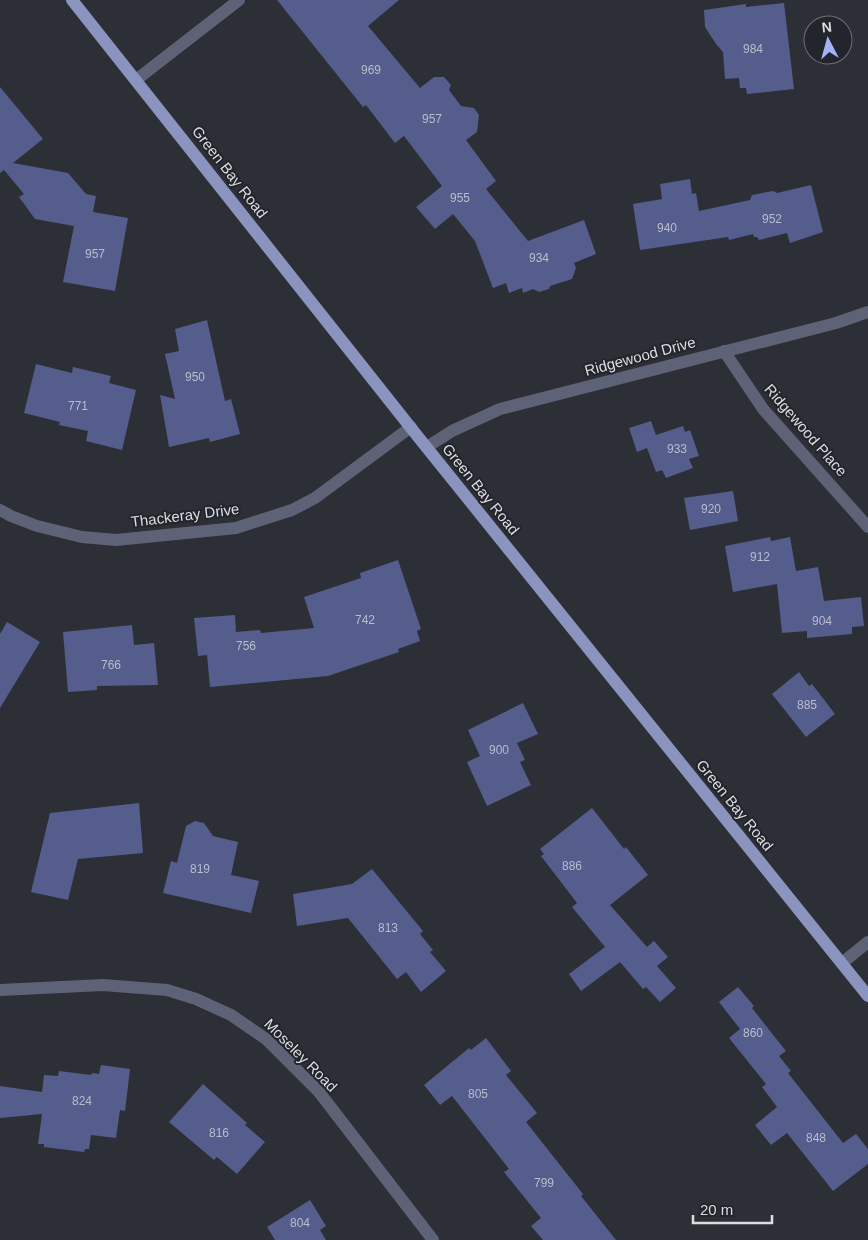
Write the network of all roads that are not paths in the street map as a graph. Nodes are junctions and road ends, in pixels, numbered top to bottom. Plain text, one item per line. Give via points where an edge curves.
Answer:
1 (72, 0) edge
2 (239, 0) edge
3 (136, 80) junction
4 (868, 312) edge
5 (724, 351) junction
6 (411, 427) junction
7 (427, 447) junction
8 (0, 510) edge
9 (868, 526) edge
10 (868, 942) edge
11 (842, 963) junction
12 (0, 990) edge
13 (868, 996) edge
14 (433, 1240) edge

1 - 3 main road, Green Bay Road
2 - 3 street
3 - 6 main road, Green Bay Road
4 - 5 street, Ridgewood Drive
5 - 7 street, Ridgewood Drive via 500,409 452,431
5 - 9 street, Ridgewood Place via 763,410
6 - 7 main road, Green Bay Road
6 - 8 street, Thackeray Drive via 315,498 292,510 236,528 116,540 82,537 37,526
7 - 11 main road, Green Bay Road
10 - 11 street
11 - 13 main road, Green Bay Road
12 - 14 street, Moseley Road via 103,985 167,990 232,1015 266,1038 319,1092

